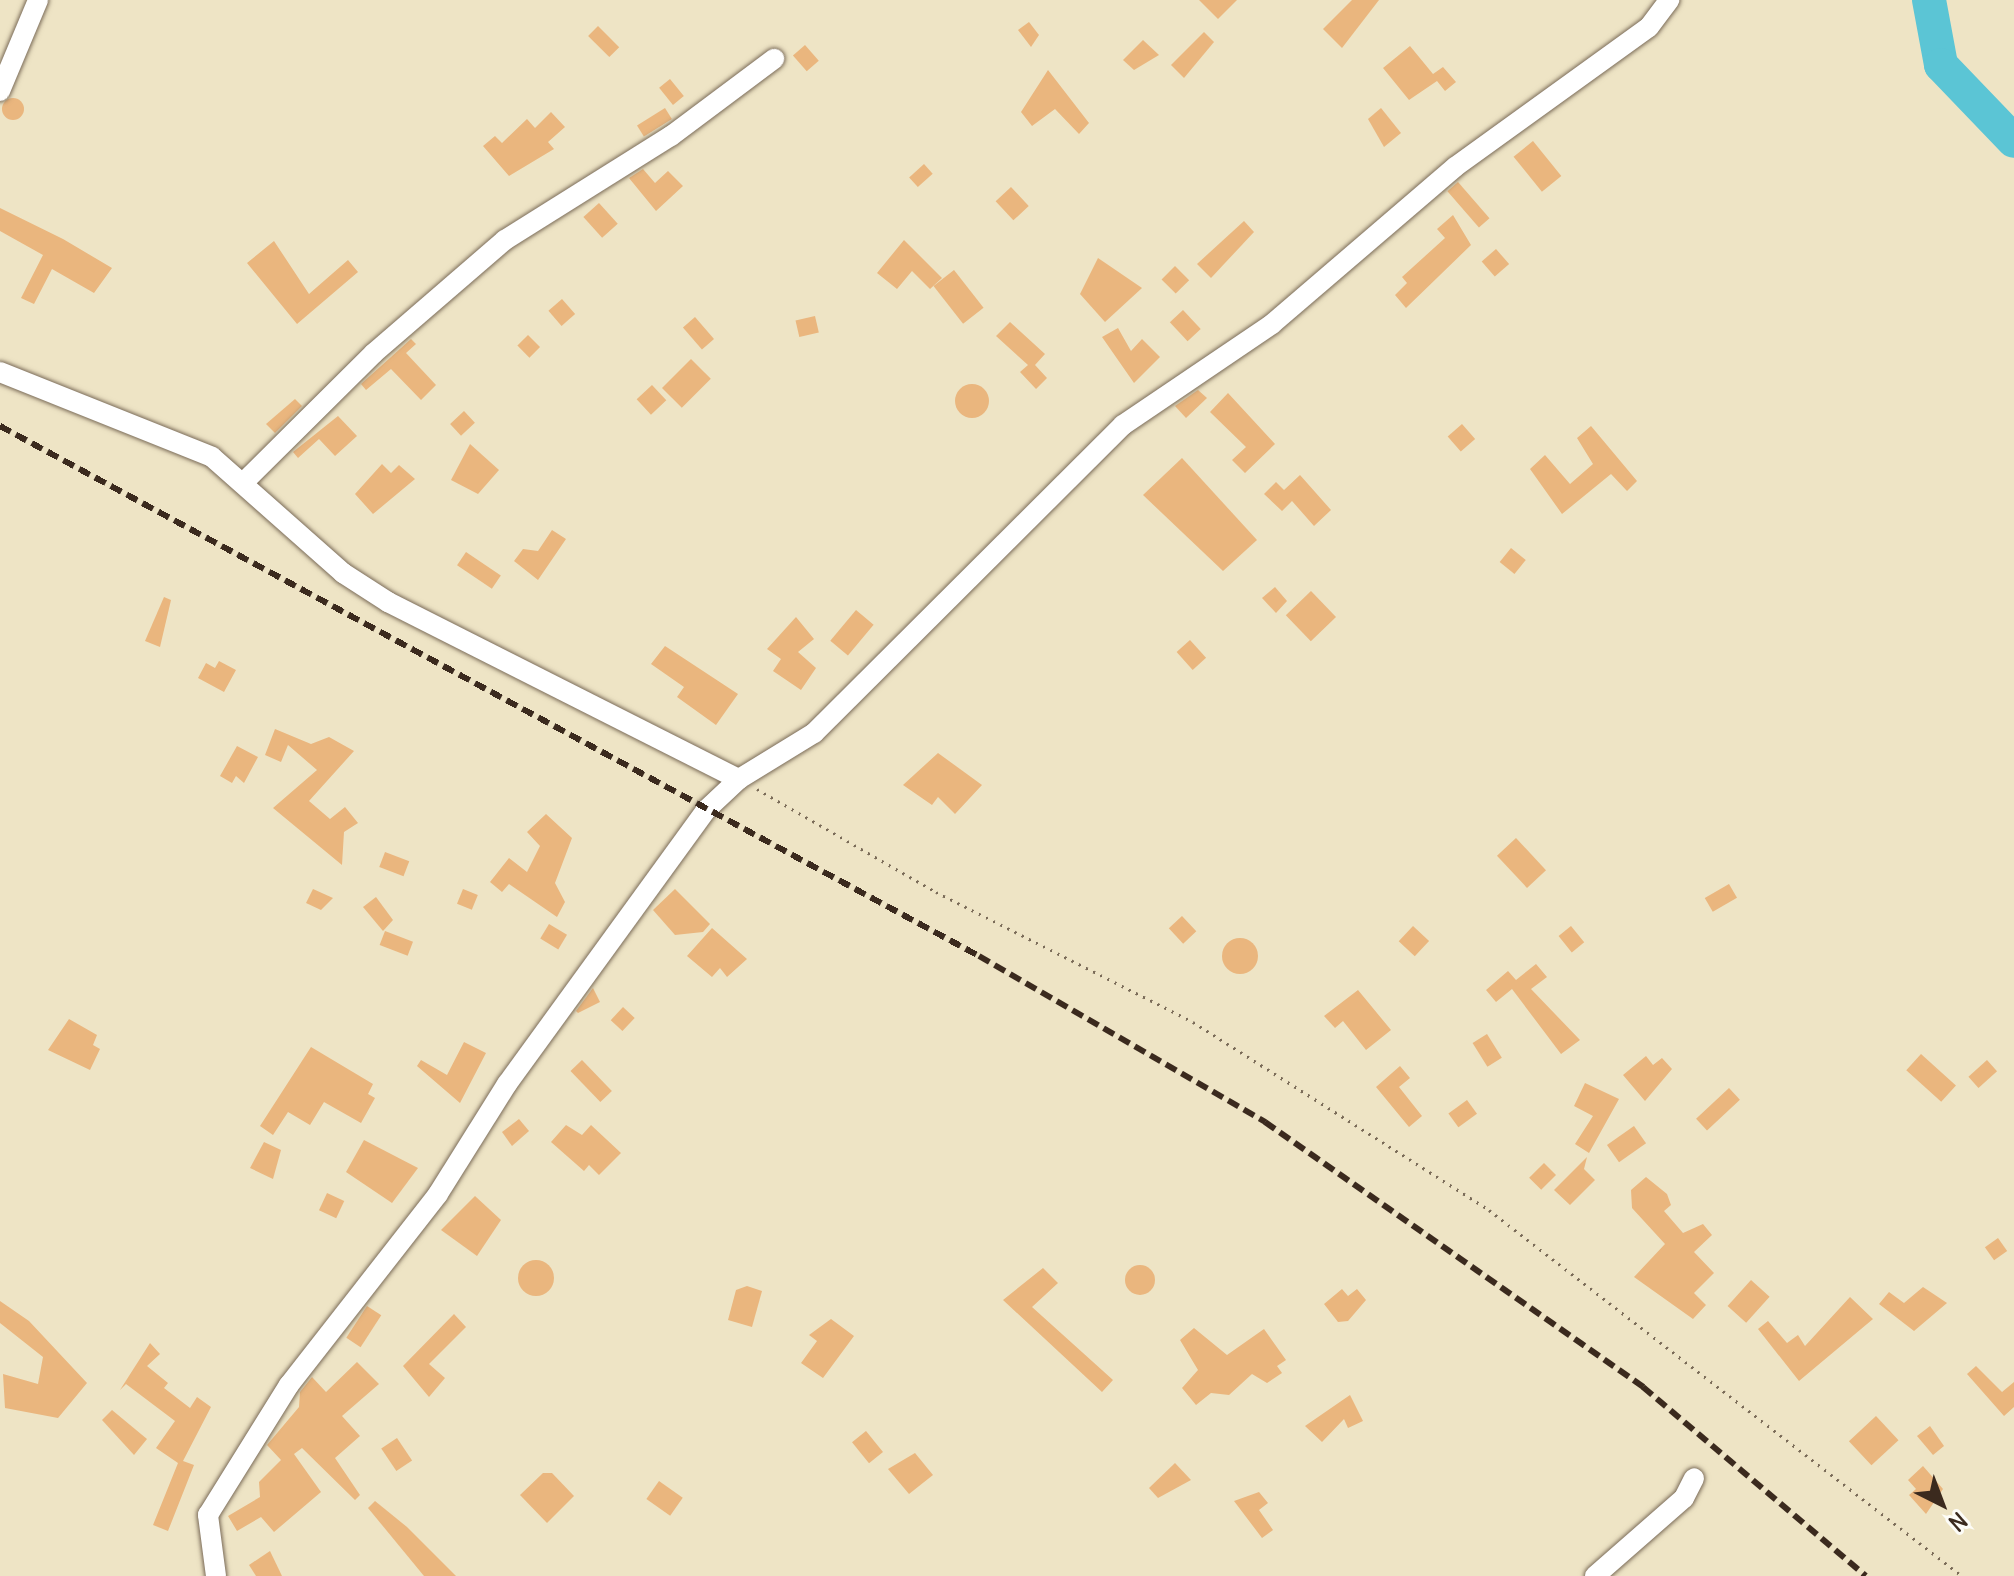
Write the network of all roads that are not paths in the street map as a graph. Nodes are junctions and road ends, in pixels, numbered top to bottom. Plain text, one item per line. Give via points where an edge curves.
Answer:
1 (38, 0) edge
2 (1669, 0) edge
3 (774, 59) dead end
4 (0, 91) edge
5 (0, 372) edge
6 (244, 482) junction
7 (739, 779) junction
8 (1694, 1478) dead end
9 (216, 1576) edge
10 (1595, 1576) edge

1 - 4 street
2 - 7 street via 1649,27 1455,167 1272,324 1123,425 814,733
3 - 6 street via 671,136 505,240 374,353
5 - 6 street via 187,444
6 - 7 street via 343,573 388,602
7 - 9 street via 706,810 620,924 438,1194 289,1385 208,1515
8 - 10 street via 1684,1498

